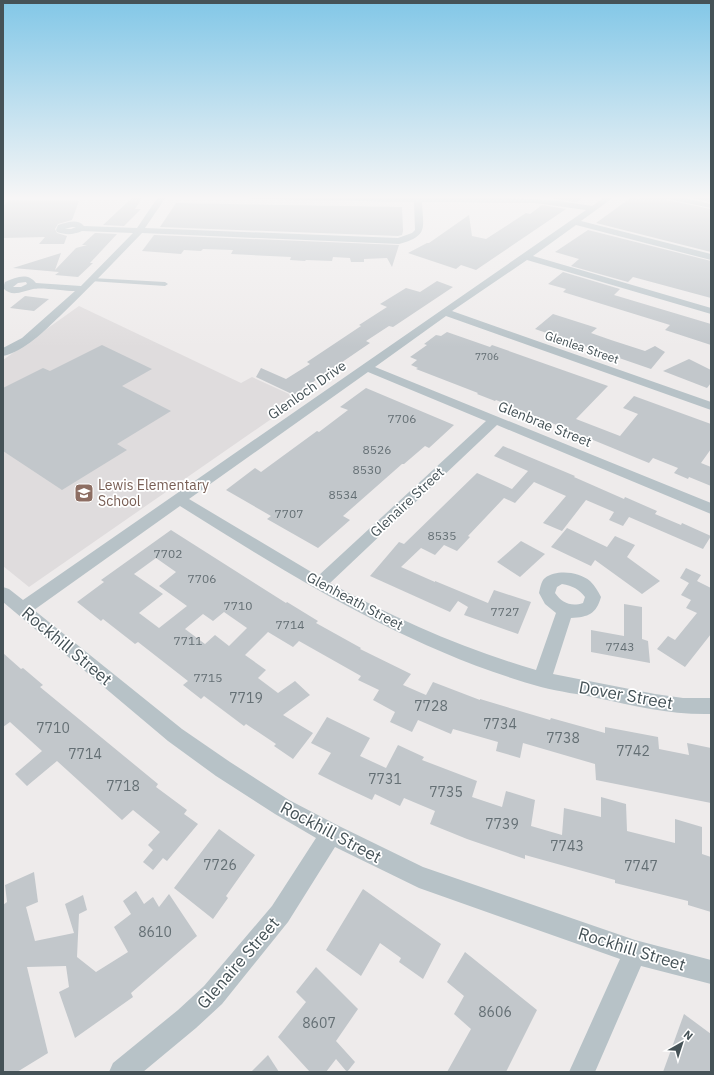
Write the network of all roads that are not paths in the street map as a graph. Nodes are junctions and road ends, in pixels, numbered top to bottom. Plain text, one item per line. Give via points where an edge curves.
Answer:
1 (123, 247) edge
2 (540, 247) edge
3 (673, 247) edge
4 (526, 257) junction
5 (711, 257) edge
6 (92, 280) junction
7 (165, 284) dead end
8 (31, 286) dead end
9 (83, 289) junction
10 (711, 311) edge
11 (444, 312) junction
12 (3, 353) edge
13 (366, 367) junction
14 (711, 406) edge
15 (495, 420) junction
16 (179, 499) junction
17 (711, 509) edge
18 (319, 584) junction
19 (3, 593) edge
20 (22, 609) junction
21 (565, 611) dead end
22 (542, 679) junction
23 (711, 706) edge
24 (331, 834) junction
25 (635, 952) junction
26 (711, 972) edge
27 (122, 1072) edge
28 (582, 1072) edge

1 - 6 street
2 - 4 street, Glenloch Drive
3 - 5 street
4 - 10 street
4 - 11 street, Glenloch Drive
6 - 7 lane
6 - 9 street
8 - 9 street
9 - 12 street via 26,340
11 - 13 street, Glenloch Drive
11 - 14 street, Glenlea Street
13 - 15 street, Glenbrae Street
13 - 16 street, Glenloch Drive
15 - 17 street, Glenbrae Street
15 - 18 street, Glenaire Street
16 - 18 street, Glenheath Street
16 - 20 street, Glenloch Drive
18 - 22 street, Glenheath Street via 430,639
19 - 20 street, Rockhill Street
20 - 24 street, Rockhill Street via 175,735 282,807
21 - 22 street
22 - 23 street, Dover Street via 671,704
24 - 25 street, Rockhill Street via 419,877
24 - 27 street, Glenaire Street via 280,914 213,995 173,1032
25 - 26 street, Rockhill Street
25 - 28 street

